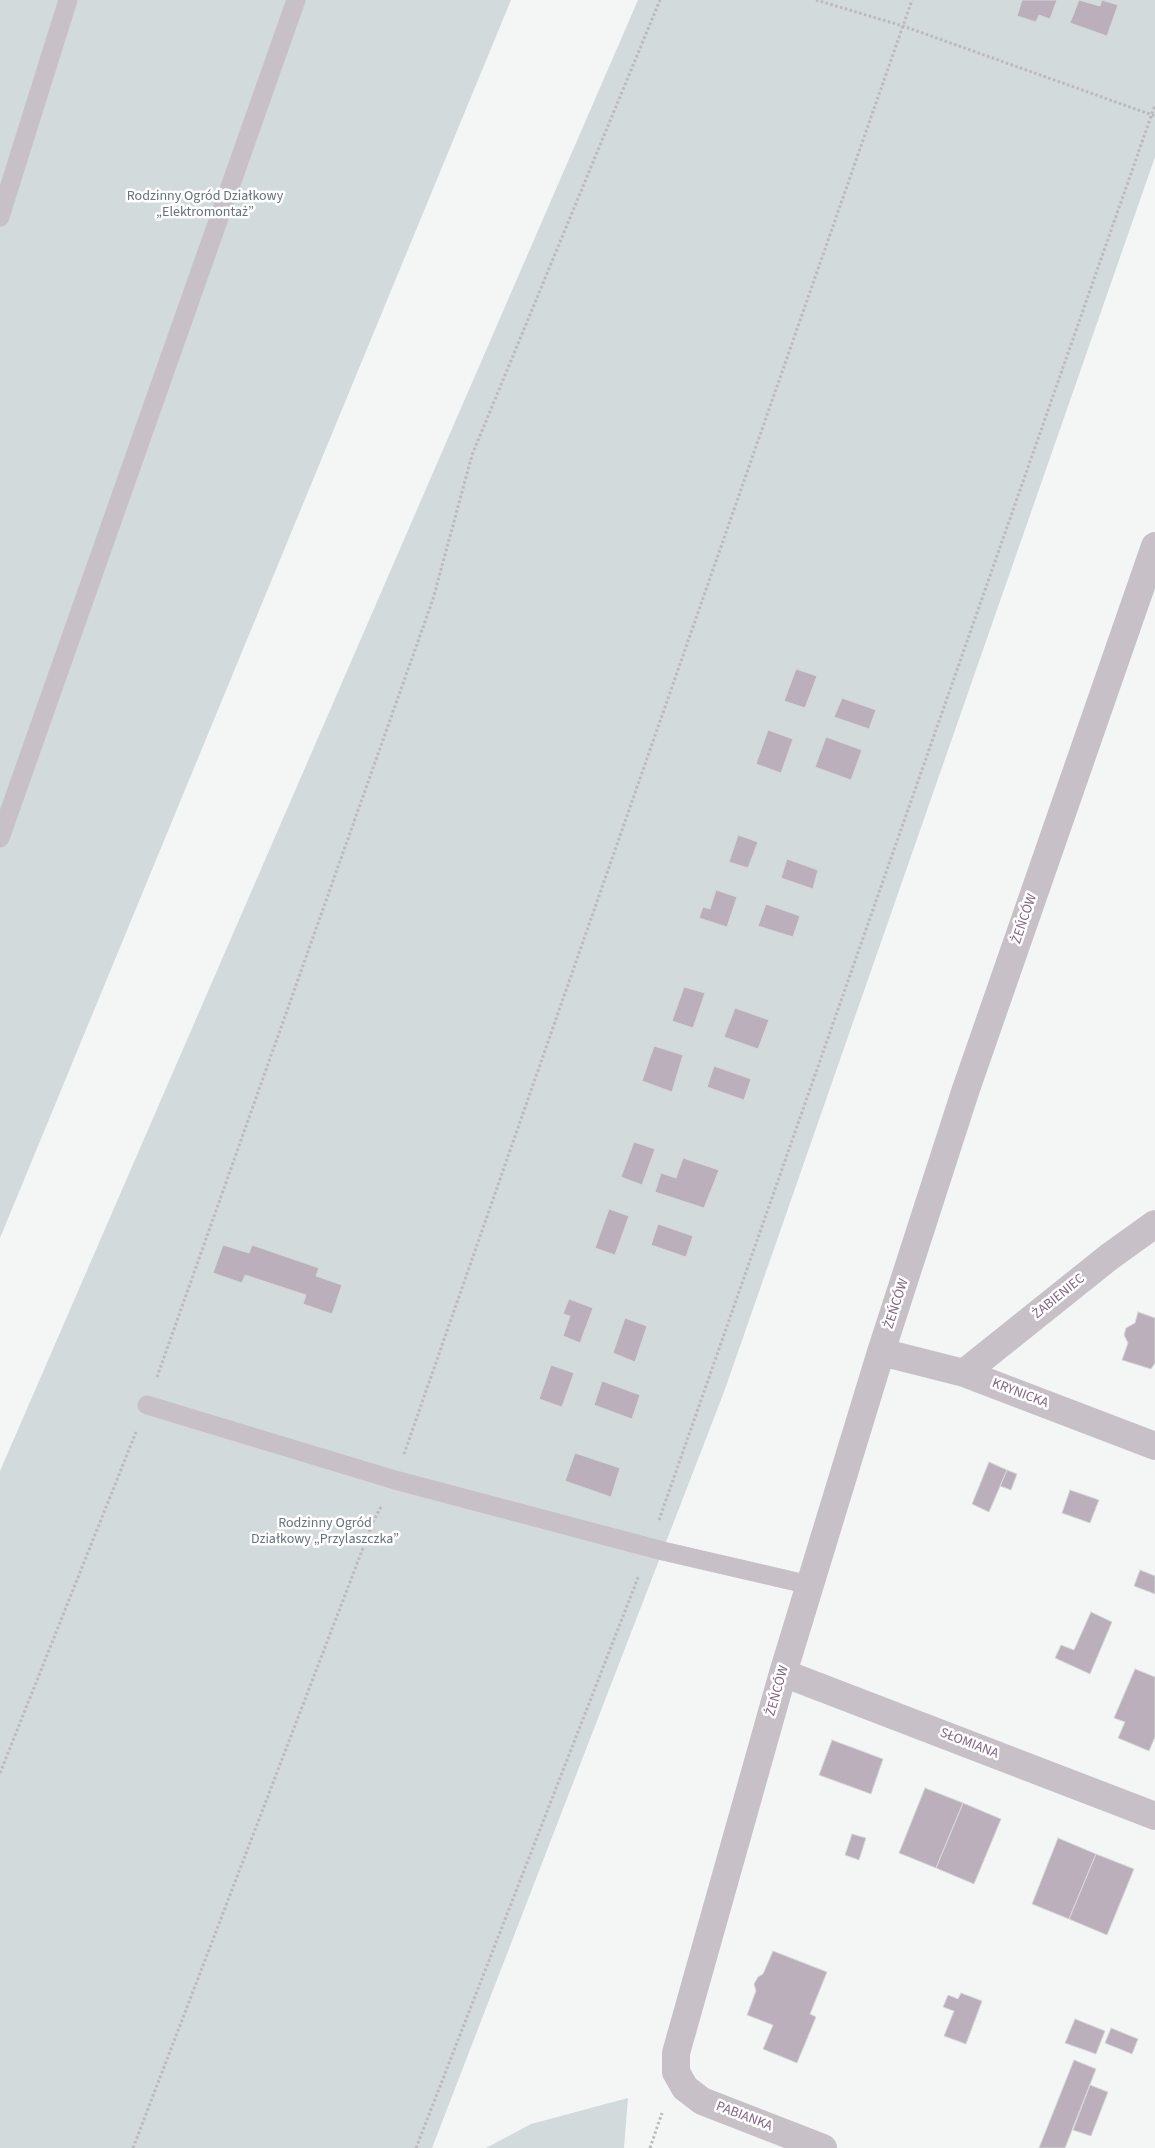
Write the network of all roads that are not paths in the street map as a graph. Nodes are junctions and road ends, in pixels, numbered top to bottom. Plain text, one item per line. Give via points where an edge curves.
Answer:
1 (68, 0) edge
2 (296, 0) edge
3 (0, 216) edge
4 (1155, 546) edge
5 (0, 838) edge
6 (1155, 1224) edge
7 (881, 1352) junction
8 (964, 1373) junction
9 (147, 1405) road end
10 (1155, 1446) edge
11 (810, 1585) junction
12 (783, 1673) junction
13 (1155, 1816) edge
14 (676, 2072) joint
15 (823, 2148) edge

1 - 3 lane
2 - 5 lane
4 - 7 street, ŻEŃCÓW via 966,1089
6 - 8 street, ŻABIENIEC
7 - 8 street, KRYNICKA
7 - 11 street, ŻEŃCÓW
8 - 10 street, KRYNICKA
9 - 11 lane via 395,1480
11 - 12 street, ŻEŃCÓW
12 - 13 street, SŁOMIANA
12 - 14 street, ŻEŃCÓW via 680,2035
14 - 15 street, PABIANKA via 685,2088 702,2101

